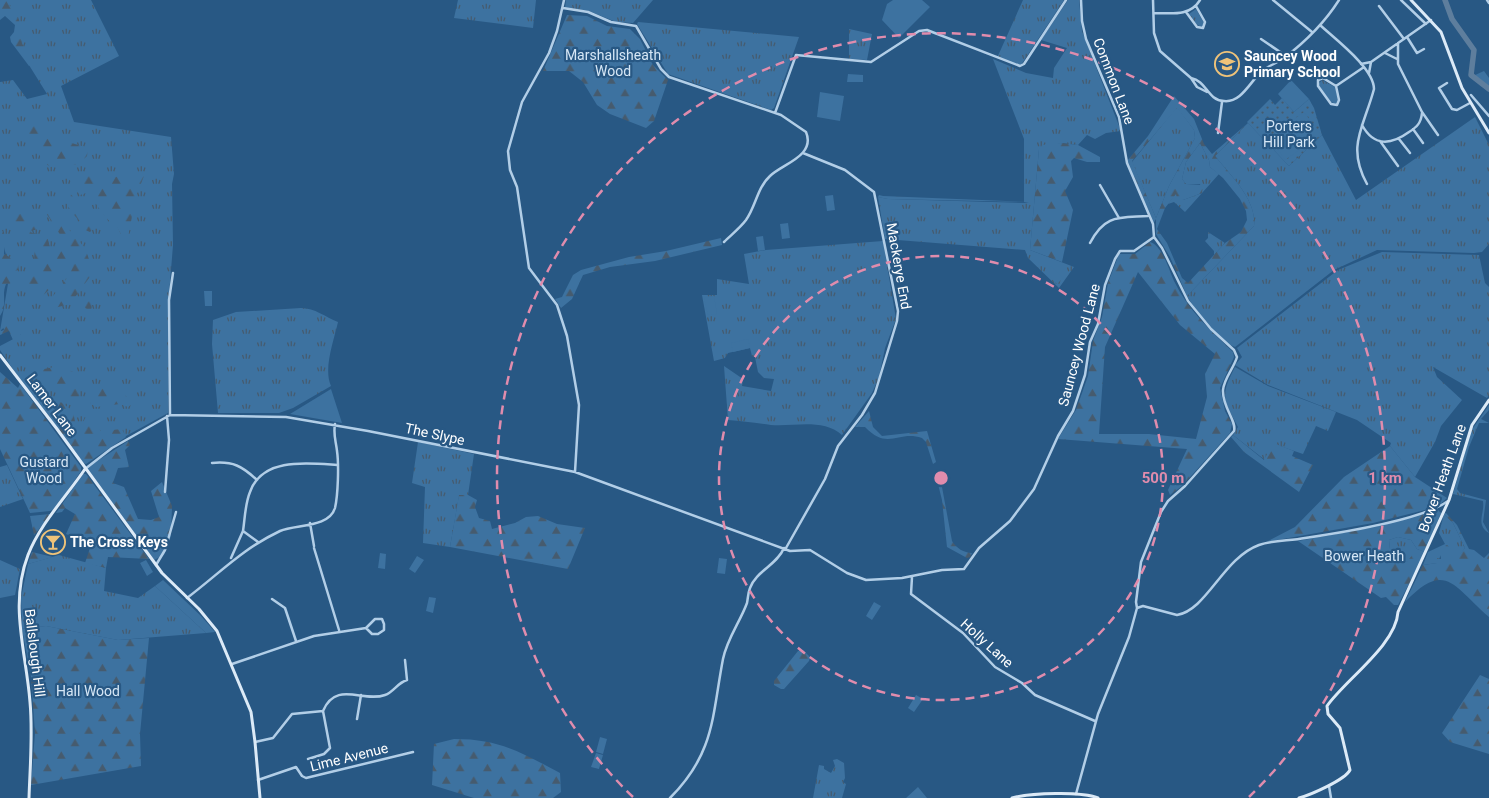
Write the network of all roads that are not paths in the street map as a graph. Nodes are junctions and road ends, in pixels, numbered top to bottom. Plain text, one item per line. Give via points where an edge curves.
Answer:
1 (564, 0) edge
2 (1066, 0) edge
3 (1081, 0) edge
4 (1153, 0) edge
5 (1200, 0) edge
6 (1273, 0) edge
7 (1339, 0) edge
8 (1401, 0) edge
9 (1410, 0) edge
10 (1487, 0) edge
11 (1278, 1) edge
12 (1489, 3) edge
13 (1196, 6) junction
14 (1379, 6) dead end
15 (563, 8) junction
16 (1186, 12) junction
17 (1154, 13) junction
18 (1431, 20) junction
19 (1426, 24) junction
20 (1320, 25) junction
21 (1312, 32) junction
22 (1405, 38) junction
23 (1261, 39) dead end
24 (1398, 43) junction
25 (1424, 49) dead end
26 (1384, 53) junction
27 (1286, 56) junction
28 (1397, 59) junction
29 (1371, 62) junction
30 (1362, 65) junction
31 (1369, 73) junction
32 (1191, 78) junction
33 (1201, 82) junction
34 (1447, 83) dead end
35 (1336, 86) junction
36 (1197, 87) junction
37 (1207, 92) junction
38 (1471, 95) dead end
39 (1222, 101) junction
40 (1470, 103) junction
41 (1422, 112) junction
42 (775, 113) junction
43 (1489, 116) edge
44 (1421, 120) junction
45 (1427, 120) junction
46 (1484, 122) junction
47 (1362, 125) junction
48 (1413, 129) junction
49 (1218, 132) dead end
50 (1489, 133) edge
51 (1368, 135) junction
52 (1438, 135) dead end
53 (1359, 136) junction
54 (1399, 139) junction
55 (1379, 140) junction
56 (1386, 142) junction
57 (1423, 143) dead end
58 (1383, 146) junction
59 (803, 153) junction
60 (1410, 153) dead end
61 (1398, 166) dead end
62 (1367, 184) dead end
63 (1100, 185) dead end
64 (1148, 216) junction
65 (1119, 218) junction
66 (1154, 237) junction
67 (724, 242) dead end
68 (1090, 243) dead end
69 (173, 273) dead end
70 (0, 355) edge
71 (1489, 400) edge
72 (168, 415) junction
73 (335, 424) junction
74 (212, 463) dead end
75 (337, 465) junction
76 (85, 469) junction
77 (575, 472) junction
78 (257, 480) junction
79 (165, 492) dead end
80 (1449, 500) junction
81 (1440, 507) junction
82 (1444, 511) junction
83 (176, 512) dead end
84 (310, 523) junction
85 (243, 531) junction
86 (258, 542) junction
87 (785, 549) junction
88 (792, 551) junction
89 (782, 554) junction
90 (230, 560) junction
91 (156, 565) junction
92 (912, 577) junction
93 (187, 598) junction
94 (272, 599) dead end
95 (1137, 608) junction
96 (366, 628) junction
97 (339, 630) junction
98 (296, 642) junction
99 (405, 660) dead end
100 (232, 664) junction
101 (361, 695) junction
102 (323, 711) junction
103 (356, 719) dead end
104 (1096, 721) junction
105 (256, 742) junction
106 (413, 752) dead end
107 (308, 759) dead end
108 (257, 780) junction
109 (1329, 786) junction
110 (1076, 794) junction
111 (29, 798) edge
112 (260, 798) edge
113 (670, 798) edge
114 (1012, 798) edge
115 (1098, 798) edge
116 (1299, 798) edge
117 (1331, 798) edge

1 - 15 street
2 - 42 street via 1020,66 927,30 919,31 871,62 796,55
3 - 64 street, Common Lane via 1084,33 1120,117 1127,163
4 - 17 street
5 - 13 street
6 - 11 street
7 - 20 street
8 - 19 street
9 - 18 main road
10 - 12 street
11 - 21 street
13 - 16 street
13 - 16 street via 1205,22 1203,28 1198,28
14 - 22 street
15 - 42 street via 633,25 669,78
15 - 77 street via 549,54 522,102 508,151 529,268 557,305 567,336 579,405
16 - 17 street
17 - 32 street via 1154,32 1160,51
18 - 19 street
18 - 40 main road via 1447,45
19 - 22 street
20 - 21 street
20 - 30 street
21 - 27 street
22 - 24 street
22 - 25 street via 1417,53
23 - 27 street
24 - 26 street
24 - 28 street
26 - 28 street
26 - 29 street
27 - 39 street via 1263,70 1237,98
28 - 41 street
29 - 30 street
29 - 31 street
30 - 31 street
30 - 35 street
31 - 47 street via 1374,88
32 - 33 street
32 - 36 street
33 - 36 street
33 - 37 street
34 - 40 street via 1439,88 1452,110
35 - 35 street via 1322,78 1318,82 1333,105 1339,102
36 - 37 street
37 - 39 street
38 - 43 street
39 - 49 street
40 - 46 main road
41 - 44 street
41 - 45 street
42 - 59 street via 806,132
43 - 46 street
44 - 45 street
44 - 48 street
45 - 52 street
46 - 50 main road
47 - 51 street
47 - 53 street
48 - 54 street
48 - 57 street
51 - 53 street
51 - 55 street
53 - 62 street via 1357,161
54 - 56 street
54 - 60 street
55 - 56 street
55 - 58 street
56 - 58 street
58 - 61 street
59 - 67 street via 764,182 746,220
59 - 87 street, Mackerye End via 845,170 873,191 898,317 875,393 838,446 825,479
63 - 65 street
64 - 65 street
64 - 66 street, Common Lane via 1153,224
65 - 68 street via 1101,226
66 - 92 street, Sauncey Wood Lane via 1134,251 1117,253 1105,285 1098,324 1090,342 1085,375 1073,411 1021,508 979,548 964,569
66 - 95 street, Common Lane via 1197,314 1237,355 1223,390 1227,411 1235,428 1161,512 1141,562
69 - 72 street via 169,300
70 - 76 main road, Lamer Lane
71 - 80 main road, Bower Heath Lane via 1472,425
72 - 73 street, The Slype via 286,417
72 - 76 street via 112,448
72 - 79 street
73 - 75 street
73 - 77 street, The Slype
74 - 78 street via 238,464
75 - 78 street via 289,464 275,468
75 - 84 street via 332,513 326,520
76 - 91 main road, Lamer Lane
76 - 111 main road, Ballslough Hill via 37,537 19,585 18,620 32,717
77 - 87 street, The Slype
78 - 85 street via 250,491
80 - 81 street
80 - 82 main road, Bower Heath Lane
81 - 82 street
81 - 95 street via 1349,530 1261,544 1240,556 1206,596 1183,614 1143,606
82 - 109 main road, Bower Heath Lane via 1394,626 1367,664 1327,706 1328,714 1340,728 1350,766 1346,777
83 - 91 street via 165,550
84 - 86 street via 290,527
84 - 97 street
85 - 86 street
85 - 90 street
86 - 90 street
87 - 88 street, Sauncey Wood Lane
87 - 89 street, Mackerye End
88 - 89 street, Sauncey Wood Lane
88 - 92 street, Sauncey Wood Lane via 810,550 847,573 866,580
89 - 113 street via 756,578 749,590 746,605 723,658 713,724 706,746 685,782
90 - 93 street
91 - 93 main road, Lamer Lane
92 - 104 street, Holly Lane via 911,594 963,633 996,667 1035,694
93 - 100 main road, Lamer Lane via 217,631
94 - 98 street via 284,608
95 - 104 street
96 - 96 street via 375,619 382,619 384,624 384,630 378,634 372,634
96 - 97 street
97 - 98 street
98 - 100 street
99 - 101 street via 407,680 385,695
100 - 105 main road, Lamer Lane via 249,707
101 - 102 street via 335,696
101 - 103 street
102 - 105 street via 292,714 275,736
102 - 107 street via 330,748 324,754
104 - 110 street
105 - 108 main road, Lamer Lane
106 - 108 street, Lime Avenue via 306,778 296,767
108 - 112 main road, Lamer Lane
109 - 116 main road
109 - 117 street
110 - 114 main road
110 - 115 main road

